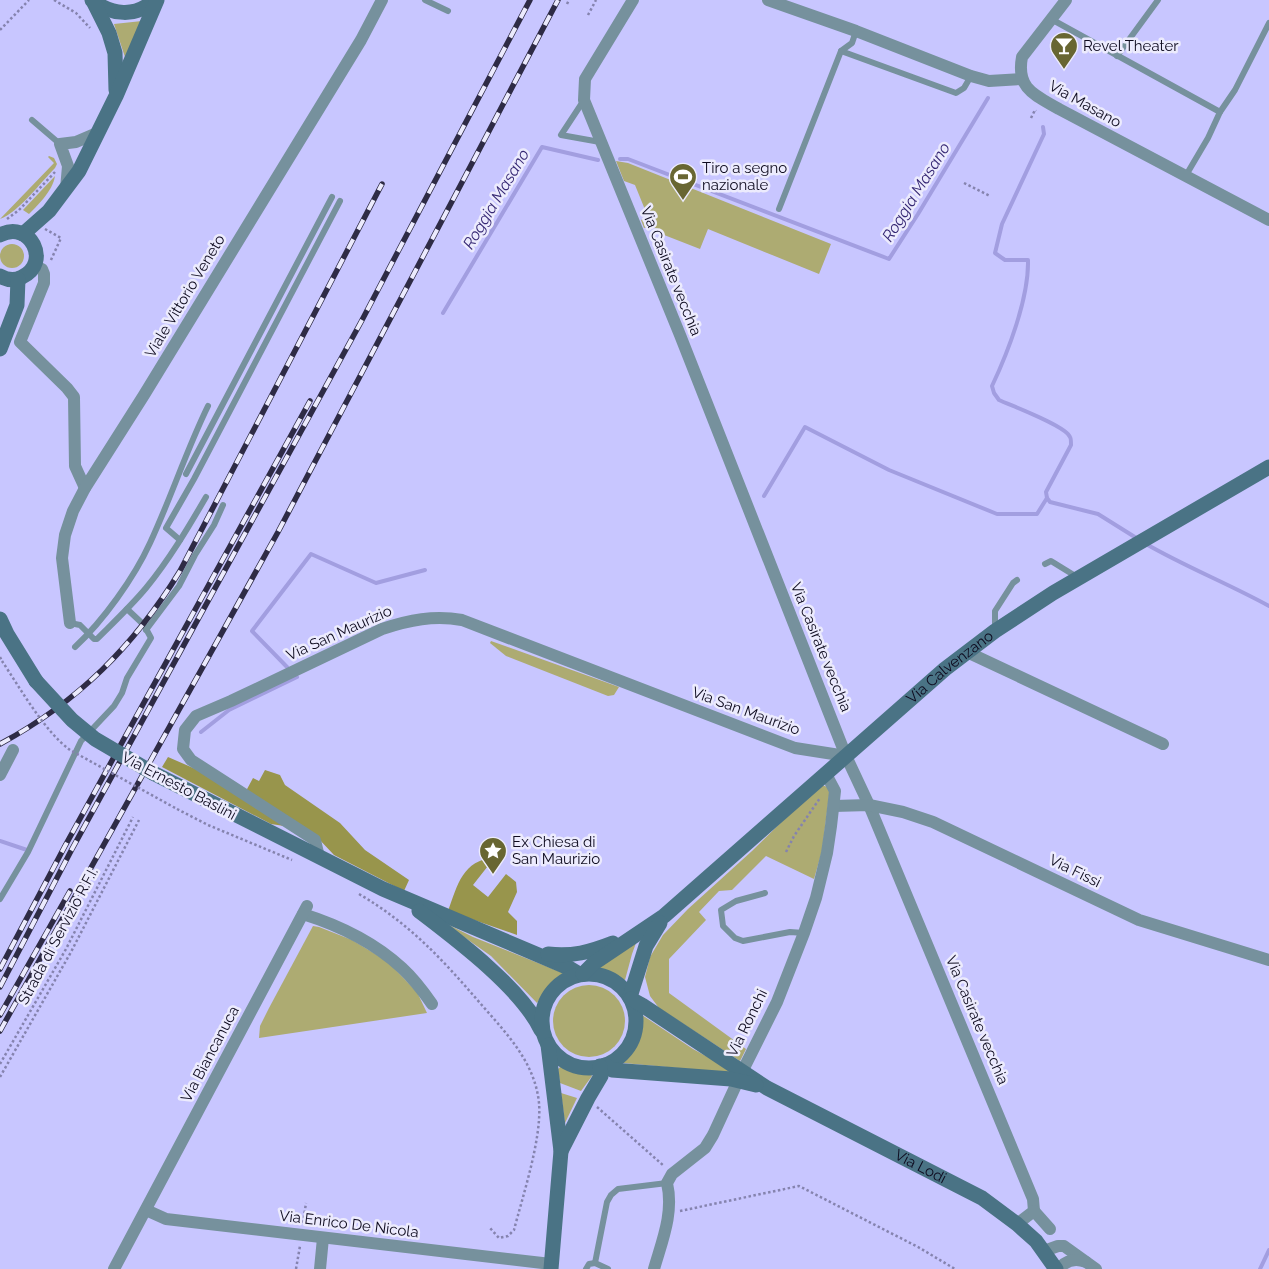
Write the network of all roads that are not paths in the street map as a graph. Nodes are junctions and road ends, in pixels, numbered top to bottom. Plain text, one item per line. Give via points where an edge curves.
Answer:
1 (92, 0) edge
2 (155, 0) edge
3 (382, 0) edge
4 (425, 0) edge
5 (632, 0) edge
6 (768, 0) edge
7 (1066, 0) edge
8 (1158, 0) edge
9 (448, 12) dead end
10 (1050, 19) junction
11 (1269, 22) edge
12 (856, 31) junction
13 (841, 50) junction
14 (1117, 56) junction
15 (971, 76) junction
16 (1021, 78) junction
17 (116, 96) junction
18 (583, 96) junction
19 (1220, 112) junction
20 (32, 120) dead end
21 (97, 133) junction
22 (601, 142) junction
23 (60, 144) junction
24 (1185, 176) junction
25 (66, 190) junction
26 (332, 197) dead end
27 (340, 201) dead end
28 (779, 209) dead end
29 (49, 211) junction
30 (1269, 220) edge
31 (1, 228) edge
32 (23, 234) junction
33 (36, 248) junction
34 (34, 266) junction
35 (1, 277) edge
36 (18, 279) junction
37 (17, 305) junction
38 (0, 349) edge
39 (208, 406) dead end
40 (181, 467) junction
41 (1269, 467) edge
42 (85, 488) junction
43 (206, 497) dead end
44 (223, 505) dead end
45 (180, 540) junction
46 (1045, 564) dead end
47 (1078, 578) junction
48 (1017, 580) dead end
49 (127, 609) junction
50 (0, 619) edge
51 (70, 623) joint
52 (146, 630) junction
53 (995, 631) junction
54 (89, 634) junction
55 (75, 647) dead end
56 (967, 652) junction
57 (1163, 744) dead end
58 (13, 750) dead end
59 (846, 756) junction
60 (0, 775) edge
61 (828, 778) junction
62 (869, 805) junction
63 (834, 806) junction
64 (318, 857) junction
65 (765, 893) dead end
66 (0, 898) edge
67 (404, 899) junction
68 (664, 916) junction
69 (642, 932) junction
70 (804, 933) junction
71 (532, 952) junction
72 (1269, 960) edge
73 (581, 974) junction
74 (630, 998) junction
75 (432, 1004) dead end
76 (546, 1041) junction
77 (602, 1066) junction
78 (740, 1076) junction
79 (562, 1151) junction
80 (670, 1178) junction
81 (146, 1210) junction
82 (1034, 1211) junction
83 (1017, 1224) junction
84 (1050, 1229) dead end
85 (323, 1238) junction
86 (1044, 1251) junction
87 (595, 1263) junction
88 (551, 1266) edge
89 (1093, 1267) edge
90 (114, 1269) edge
91 (320, 1269) edge
92 (586, 1269) edge
93 (608, 1269) edge
94 (654, 1269) edge
95 (1057, 1269) edge

1 - 2 main road via 104,9 129,13
1 - 17 main road via 115,53
2 - 17 main road
3 - 42 street, Viale Vittorio Veneto via 361,40
4 - 9 lane
5 - 18 street via 584,79
6 - 12 street
7 - 10 street
8 - 14 lane
10 - 14 lane
10 - 16 street via 1022,57
11 - 19 lane via 1235,90
12 - 13 lane via 852,43
12 - 15 street
13 - 15 lane via 956,93 964,88
13 - 28 lane
14 - 19 lane
15 - 16 street via 989,81
16 - 24 street, Via Masano via 1034,94
17 - 21 main road
18 - 22 street, Via Casirate vecchia
18 - 22 lane via 561,135
19 - 24 lane
20 - 23 lane
21 - 23 street via 76,142
21 - 25 main road
22 - 59 street, Via Casirate vecchia
23 - 25 street via 68,166
24 - 30 street, Via Masano
25 - 29 main road
26 - 40 lane via 187,472
27 - 45 lane via 166,528
29 - 32 main road
29 - 33 main road
31 - 32 main road
32 - 33 main road
33 - 34 main road
34 - 36 main road
34 - 42 street via 42,269 44,283 20,342 74,397 75,466
35 - 36 main road
35 - 37 main road
36 - 37 main road
37 - 38 main road
39 - 40 lane
40 - 54 lane via 149,544 114,602
41 - 47 main road, Via Calvenzano
42 - 51 street, Viale Vittorio Veneto via 65,535 62,558
43 - 45 lane
44 - 52 lane via 179,586
45 - 49 lane
46 - 47 lane via 1051,561
47 - 53 main road, Via Calvenzano
48 - 53 lane via 995,611
49 - 52 lane
49 - 54 lane via 97,639
50 - 64 main road, Via Ernesto Baslini, bridge via 36,681 72,720 95,738 153,773
51 - 54 lane via 80,625
52 - 66 lane via 151,638 127,678 122,693 108,715 80,741 28,852
53 - 56 main road, Via Calvenzano
54 - 55 lane
56 - 57 street
56 - 59 main road, Via Calvenzano
58 - 60 street
59 - 61 main road, Via Calvenzano
59 - 62 street, Via Casirate vecchia
59 - 64 street, Via San Maurizio via 795,748 462,620 446,617 416,620 382,630 196,716 185,730 183,749 191,760 315,840
61 - 63 street, Via Ronchi via 835,791
61 - 68 main road, Via Calvenzano
62 - 63 street, Via Fissi
62 - 72 street, Via Fissi via 934,822 1139,920
62 - 82 street, Via Casirate vecchia via 1030,1190
63 - 70 street, Via Ronchi via 827,854
64 - 67 main road, Via Ernesto Baslini
65 - 70 lane via 736,901 721,910 723,926 743,941 790,932
67 - 71 main road, Via Ernesto Baslini
67 - 76 main road, Via Ernesto Baslini via 460,942 498,977 535,1017
68 - 69 main road, Via Calvenzano
68 - 74 main road, Via Calvenzano via 646,946
69 - 71 main road via 582,954 564,956
69 - 73 main road, Via Calvenzano
70 - 78 street, Via Ronchi via 777,1002
71 - 73 main road, Via Ernesto Baslini
73 - 74 main road via 604,976 623,988
73 - 76 main road via 558,985 547,998 542,1013
74 - 77 main road via 636,1020 631,1041 618,1058
74 - 78 main road, Via Lodi
75 - 81 street, Via Biancanuca via 402,967 381,951 305,910
76 - 77 main road via 558,1056 570,1064 585,1068
76 - 79 main road
77 - 78 main road, Via Lodi via 612,1070
77 - 79 main road via 601,1076
78 - 80 street, Via Ronchi via 714,1135
78 - 83 main road, Via Lodi via 957,1184
79 - 88 main road
80 - 87 lane via 618,1189 611,1195
80 - 94 street via 670,1217
81 - 85 street, Via Enrico De Nicola via 166,1219
81 - 90 street, Via Biancanuca
82 - 83 street
82 - 84 street, Via Casirate vecchia
83 - 86 main road, Via Lodi
85 - 88 street, Via Enrico De Nicola
85 - 91 street
86 - 89 street via 1064,1246
86 - 95 main road, Via Lodi
87 - 92 lane
87 - 93 lane
89 - 95 street via 1077,1260

